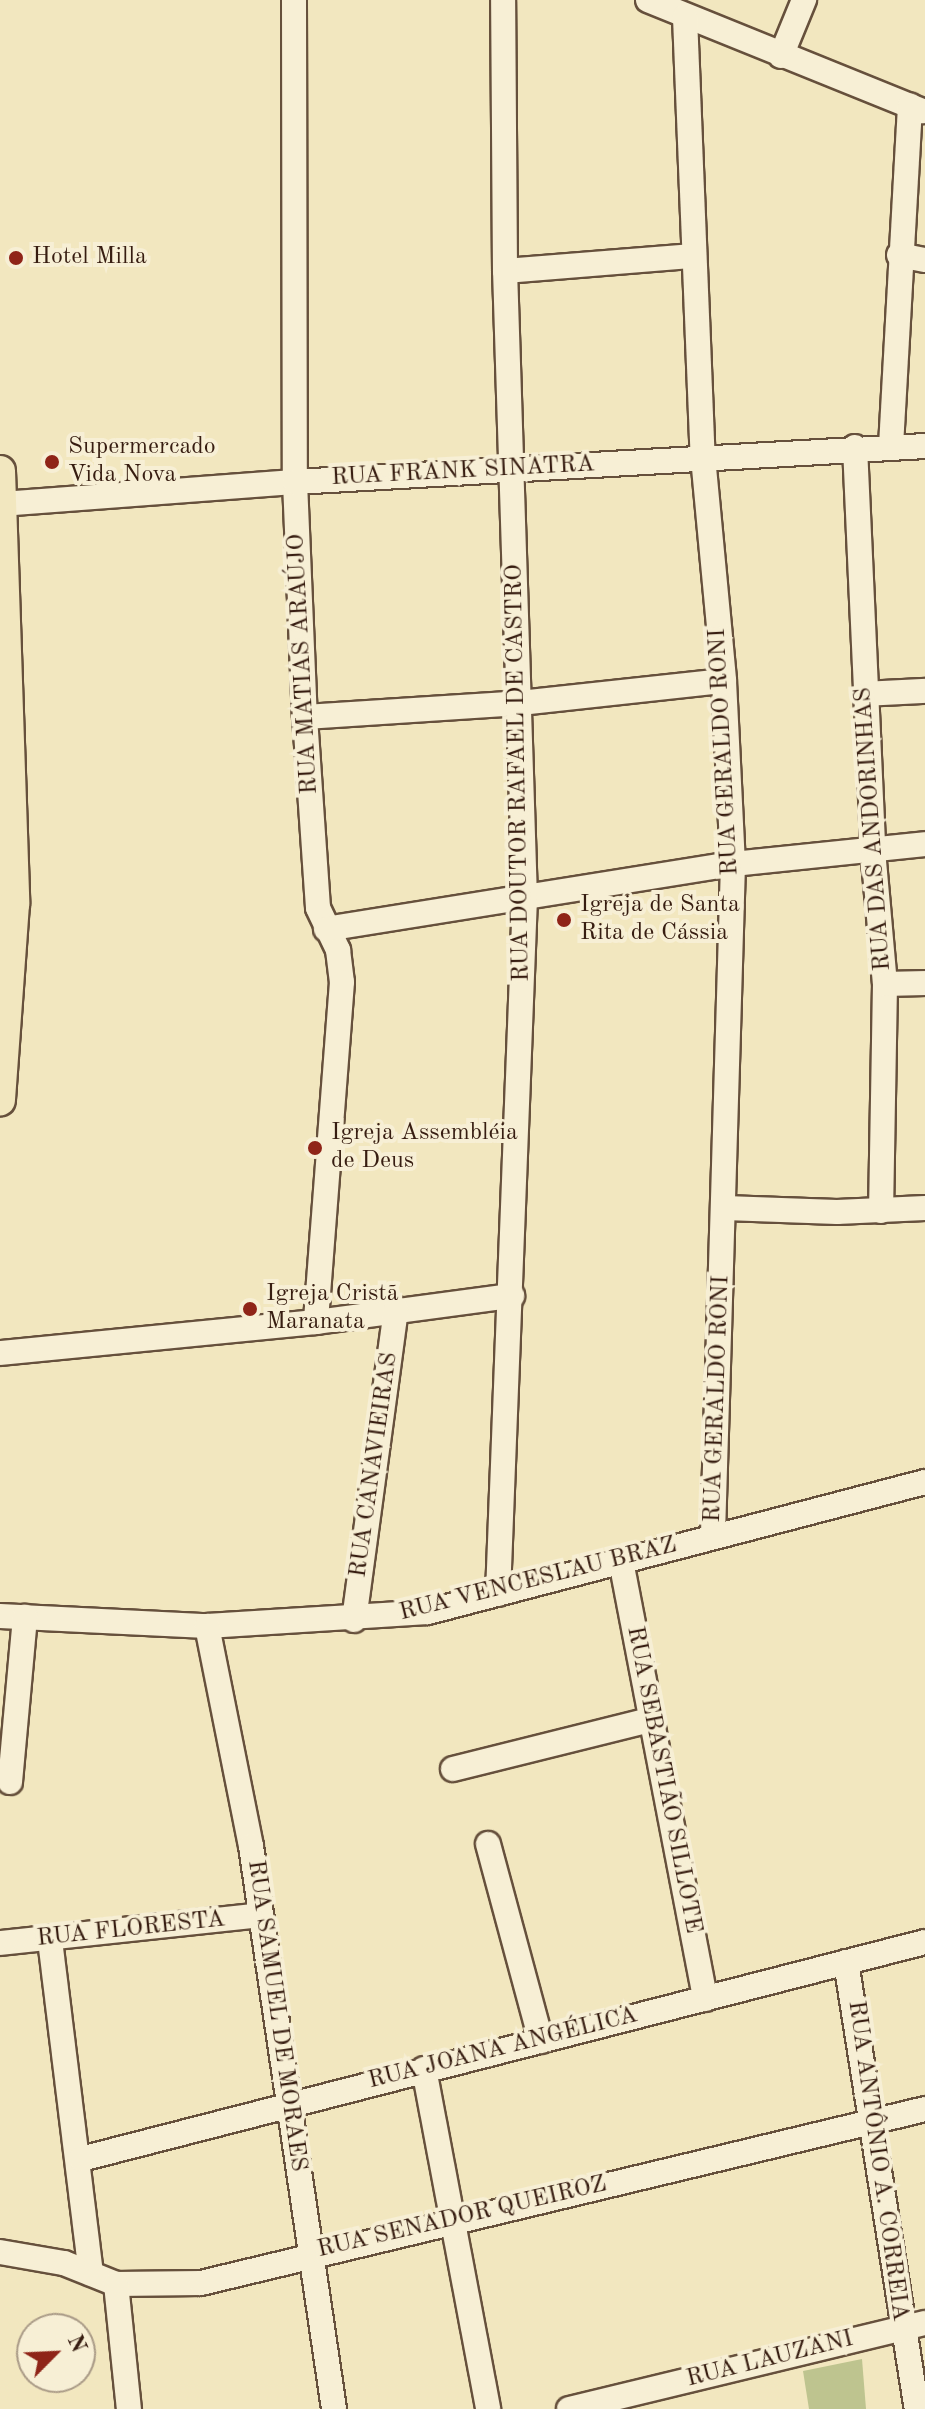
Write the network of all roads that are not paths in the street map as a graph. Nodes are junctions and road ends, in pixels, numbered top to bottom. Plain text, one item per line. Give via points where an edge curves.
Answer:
1 (294, 0) edge
2 (503, 0) edge
3 (648, 0) edge
4 (804, 0) edge
5 (685, 17) junction
6 (781, 56) junction
7 (917, 109) edge
8 (899, 255) junction
9 (693, 256) junction
10 (925, 260) edge
11 (505, 271) junction
12 (891, 446) junction
13 (925, 446) edge
14 (855, 447) junction
15 (703, 457) junction
16 (514, 469) junction
17 (0, 471) edge
18 (295, 482) junction
19 (2, 504) edge
20 (724, 681) junction
21 (925, 691) edge
22 (865, 694) junction
23 (520, 703) junction
24 (305, 717) junction
25 (925, 844) edge
26 (873, 850) junction
27 (733, 864) junction
28 (525, 899) junction
29 (326, 929) junction
30 (925, 983) edge
31 (885, 984) junction
32 (0, 1101) edge
33 (725, 1208) junction
34 (925, 1208) edge
35 (881, 1211) junction
36 (512, 1296) junction
37 (396, 1309) junction
38 (316, 1322) junction
39 (0, 1353) edge
40 (925, 1482) edge
41 (713, 1535) junction
42 (621, 1561) junction
43 (498, 1594) junction
44 (0, 1616) edge
45 (25, 1617) junction
46 (354, 1620) junction
47 (207, 1626) junction
48 (650, 1720) junction
49 (453, 1769) dead end
50 (10, 1782) dead end
51 (488, 1844) dead end
52 (261, 1915) junction
53 (50, 1940) junction
54 (925, 1942) edge
55 (0, 1943) edge
56 (846, 1962) junction
57 (705, 1999) junction
58 (541, 2041) junction
59 (424, 2069) junction
60 (288, 2102) junction
61 (925, 2109) edge
62 (874, 2120) junction
63 (81, 2159) junction
64 (452, 2220) junction
65 (0, 2252) edge
66 (310, 2254) junction
67 (91, 2273) junction
68 (116, 2284) junction
69 (913, 2326) edge
70 (917, 2408) edge
71 (129, 2409) edge
72 (334, 2409) edge
73 (488, 2409) edge
74 (569, 2409) edge

1 - 18 street, RUA MATIAS ARAÚJO
2 - 11 street, RUA DOUTOR RAFAEL DE CASTRO
3 - 5 street
4 - 6 street
5 - 6 street
5 - 9 street, RUA GERALDO RONI
6 - 7 street
7 - 8 street
8 - 10 street
8 - 12 street
9 - 11 street
9 - 15 street, RUA GERALDO RONI
11 - 16 street, RUA DOUTOR RAFAEL DE CASTRO
12 - 13 street, RUA FRANK SINATRA
12 - 14 street, RUA FRANK SINATRA
14 - 15 street, RUA FRANK SINATRA
14 - 22 street, RUA DAS ANDORINHAS
15 - 16 street, RUA FRANK SINATRA
15 - 20 street, RUA GERALDO RONI
16 - 18 street, RUA FRANK SINATRA
16 - 23 street, RUA DOUTOR RAFAEL DE CASTRO
17 - 19 main road
18 - 19 street, RUA FRANK SINATRA
18 - 24 street, RUA MATIAS ARAÚJO
19 - 32 main road via 14,904
20 - 23 street
20 - 27 street, RUA GERALDO RONI
21 - 22 street
22 - 26 street, RUA DAS ANDORINHAS
23 - 24 street
23 - 28 street, RUA DOUTOR RAFAEL DE CASTRO
24 - 29 street, RUA MATIAS ARAÚJO via 318,908
25 - 26 street
26 - 27 street
26 - 31 street, RUA DAS ANDORINHAS
27 - 28 street
27 - 33 street, RUA GERALDO RONI
28 - 29 street
28 - 36 street, RUA DOUTOR RAFAEL DE CASTRO
29 - 38 street, RUA MATIAS ARAÚJO via 338,950 342,982
30 - 31 street
31 - 35 street, RUA DAS ANDORINHAS
33 - 35 street
33 - 41 street, RUA GERALDO RONI
34 - 35 street
36 - 37 street
36 - 43 street, RUA DOUTOR RAFAEL DE CASTRO
37 - 38 street
37 - 46 street, RUA CANAVIEIRAS
38 - 39 street
40 - 41 street, RUA VENCESLAU BRAZ
41 - 42 street, RUA VENCESLAU BRAZ
42 - 43 street, RUA VENCESLAU BRAZ
42 - 48 street, RUA SEBASTIÃO SILLOTE
43 - 46 street, RUA VENCESLAU BRAZ via 428,1612
44 - 45 street, RUA VENCESLAU BRAZ
45 - 47 street, RUA VENCESLAU BRAZ
45 - 50 street
46 - 47 street, RUA VENCESLAU BRAZ
47 - 52 street, RUA SAMUEL DE MORAES
48 - 49 street
48 - 57 street, RUA SEBASTIÃO SILLOTE
51 - 58 street
52 - 53 street, RUA FLORESTA
52 - 60 street, RUA SAMUEL DE MORAES
53 - 55 street, RUA FLORESTA
53 - 63 street
54 - 56 street, RUA JOANA ANGÉLICA
56 - 57 street, RUA JOANA ANGÉLICA
56 - 62 street, RUA ANTÔNIO A. CORREIA
57 - 58 street, RUA JOANA ANGÉLICA
58 - 59 street, RUA JOANA ANGÉLICA
59 - 60 street, RUA JOANA ANGÉLICA
59 - 64 street
60 - 63 street, RUA JOANA ANGÉLICA
60 - 66 street, RUA SAMUEL DE MORAES
61 - 62 street, RUA SENADOR QUEIROZ
62 - 64 street, RUA SENADOR QUEIROZ
62 - 69 street, RUA ANTÔNIO A. CORREIA
63 - 67 street
64 - 66 street, RUA SENADOR QUEIROZ
64 - 73 street
65 - 67 street, RUA SENADOR QUEIROZ
66 - 68 street, RUA SENADOR QUEIROZ via 201,2283
66 - 72 street, RUA SAMUEL DE MORAES
67 - 68 street, RUA SENADOR QUEIROZ
68 - 71 street
69 - 70 street, RUA ANTÔNIO A. CORREIA
69 - 74 street, RUA LAUZANI

